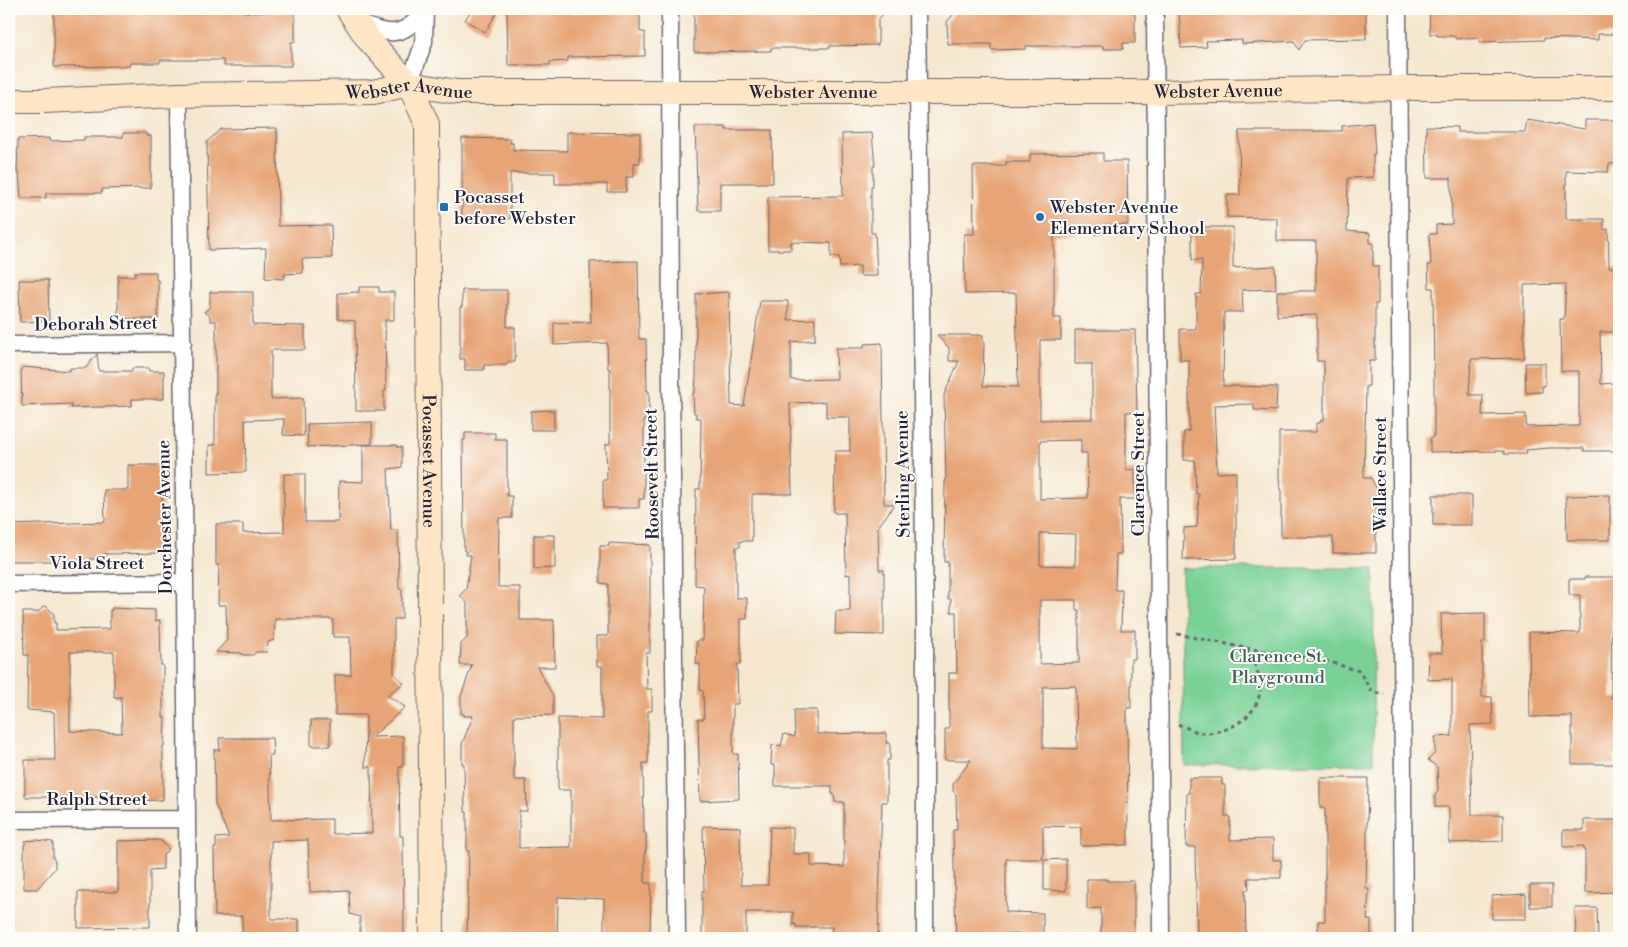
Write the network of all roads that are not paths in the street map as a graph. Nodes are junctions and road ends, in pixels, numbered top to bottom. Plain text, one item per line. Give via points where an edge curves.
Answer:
1 (670, 9) edge
2 (917, 9) edge
3 (1155, 9) edge
4 (1398, 9) edge
5 (425, 10) edge
6 (353, 16) edge
7 (409, 84) junction
8 (1398, 88) junction
9 (1619, 88) edge
10 (669, 91) junction
11 (918, 92) junction
12 (1156, 92) junction
13 (179, 95) junction
14 (9, 100) edge
15 (183, 343) junction
16 (9, 345) edge
17 (186, 582) junction
18 (9, 584) edge
19 (186, 819) junction
20 (9, 820) edge
21 (188, 938) edge
22 (432, 938) edge
23 (677, 938) edge
24 (925, 938) edge
25 (1161, 938) edge
26 (1404, 938) edge

1 - 10 street, Roosevelt Street
2 - 11 street, Sterling Avenue
3 - 12 street, Clarence Street
4 - 8 street, Wallace Street
5 - 6 street via 413,25 388,33
5 - 7 street via 424,42
6 - 7 street, Pocasset Avenue via 368,39
7 - 10 street, Webster Avenue via 457,92
7 - 13 street, Webster Avenue via 373,92
7 - 22 street, Pocasset Avenue via 427,124
8 - 9 street, Webster Avenue
8 - 12 street, Webster Avenue
8 - 26 street, Wallace Street
10 - 11 street, Webster Avenue
10 - 23 street, Roosevelt Street
11 - 12 street, Webster Avenue
11 - 24 street, Sterling Avenue via 925,622
12 - 25 street, Clarence Street
13 - 14 street, Webster Avenue
13 - 15 street, Dorchester Avenue
15 - 16 street, Deborah Street
15 - 17 street, Dorchester Avenue
17 - 18 street, Viola Street
17 - 19 street, Dorchester Avenue
19 - 20 street, Ralph Street
19 - 21 street, Dorchester Avenue

